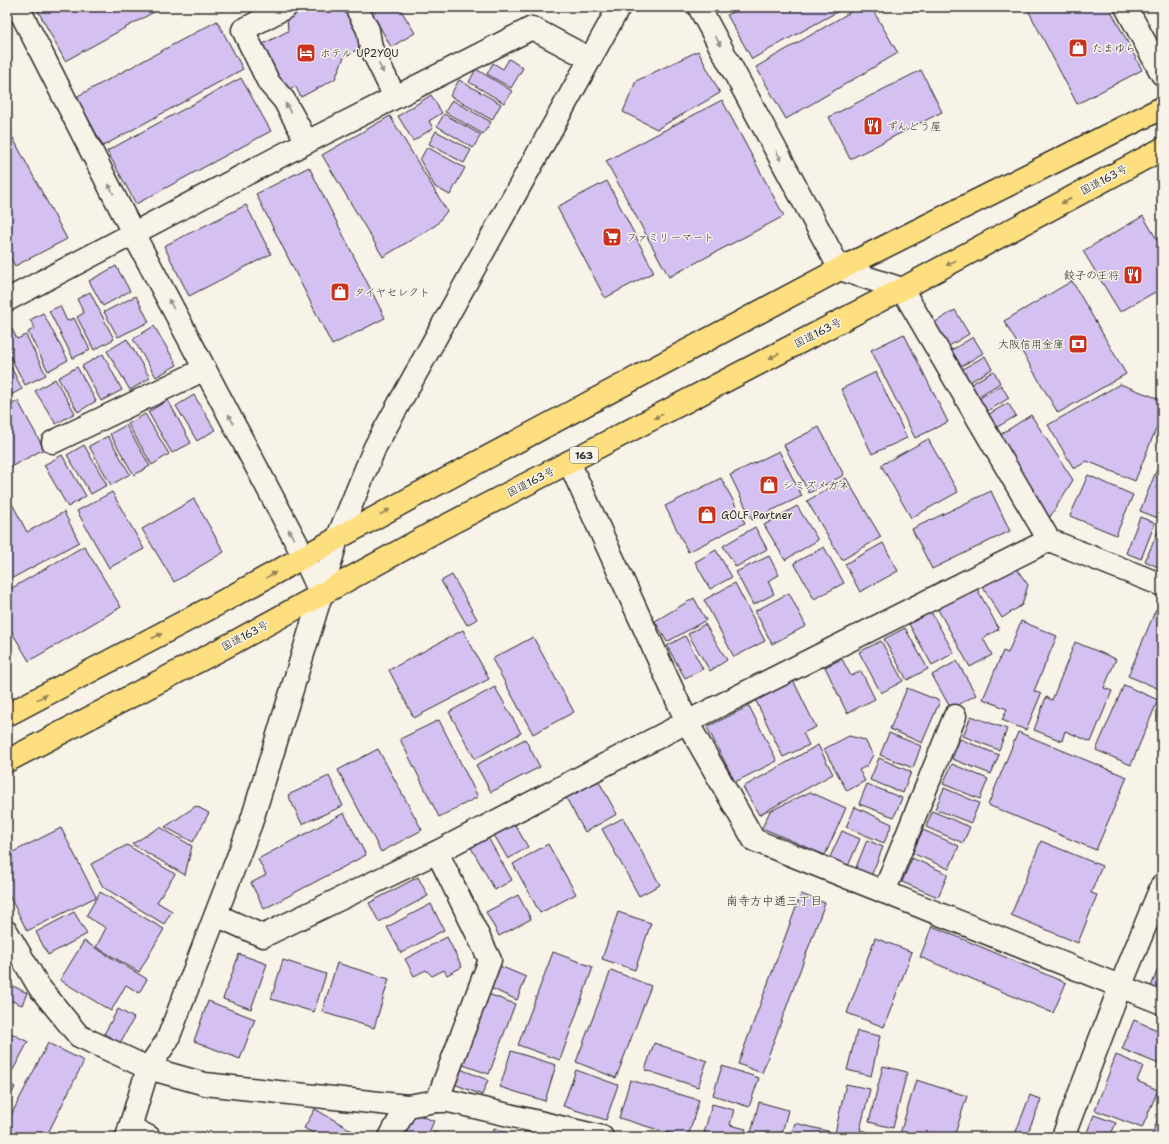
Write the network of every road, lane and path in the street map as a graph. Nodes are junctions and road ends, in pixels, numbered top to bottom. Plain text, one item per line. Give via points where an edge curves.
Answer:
1 (18, 7) edge
2 (286, 7) edge
3 (356, 7) edge
4 (619, 7) edge
5 (699, 7) edge
6 (1126, 7) edge
7 (590, 59) junction
8 (1162, 74) edge
9 (395, 97) junction
10 (1162, 108) edge
11 (307, 142) junction
12 (1162, 150) edge
13 (134, 233) junction
14 (840, 269) junction
15 (902, 289) junction
16 (7, 300) edge
17 (205, 368) junction
18 (53, 442) dead end
19 (569, 462) junction
20 (337, 539) junction
21 (1049, 540) junction
22 (304, 557) junction
23 (1162, 585) edge
24 (321, 595) junction
25 (7, 715) edge
26 (955, 716) dead end
27 (687, 722) junction
28 (7, 761) edge
29 (438, 852) junction
30 (1162, 885) edge
31 (884, 892) junction
32 (216, 914) junction
33 (7, 932) edge
34 (1120, 987) junction
35 (1162, 1003) edge
36 (148, 1068) junction
37 (437, 1101) junction
38 (407, 1106) junction
39 (128, 1132) edge
40 (149, 1137) edge
41 (390, 1137) edge
42 (602, 1137) edge
43 (1063, 1137) edge

13 -> 1 street
11 -> 2 street via 284,100 269,83 243,30
3 -> 9 street via 368,30 370,48
4 - 7 street
5 -> 14 street
6 - 8 street
7 - 9 street via 532,28
7 - 20 street via 375,447
9 - 11 street
10 - 14 highway
11 - 13 street
12 -> 15 highway, 国道163号 / 163
13 - 16 street
17 -> 13 street
14 - 15 street
20 -> 14 highway
15 -> 19 highway, 国道163号 / 163
15 - 21 street
17 - 18 street
22 -> 17 street
19 - 24 highway, 国道163号 / 163
19 - 27 street
20 - 22 highway
20 - 24 street
21 - 23 street
21 - 27 street
22 - 24 street
25 -> 22 highway
24 - 28 highway, 国道163号 / 163
24 - 32 street via 251,823
26 - 31 street
27 - 29 street
27 - 31 street via 754,840
29 - 32 street via 263,936
29 - 37 street via 490,960
30 - 34 street
31 - 34 street
32 - 36 street via 167,1041
33 - 36 street via 39,987 78,1036
34 - 35 street
34 - 43 street
36 - 38 street via 205,1084
36 - 39 street
37 - 38 street
37 - 42 street via 449,1100
38 - 41 street
39 - 40 street

